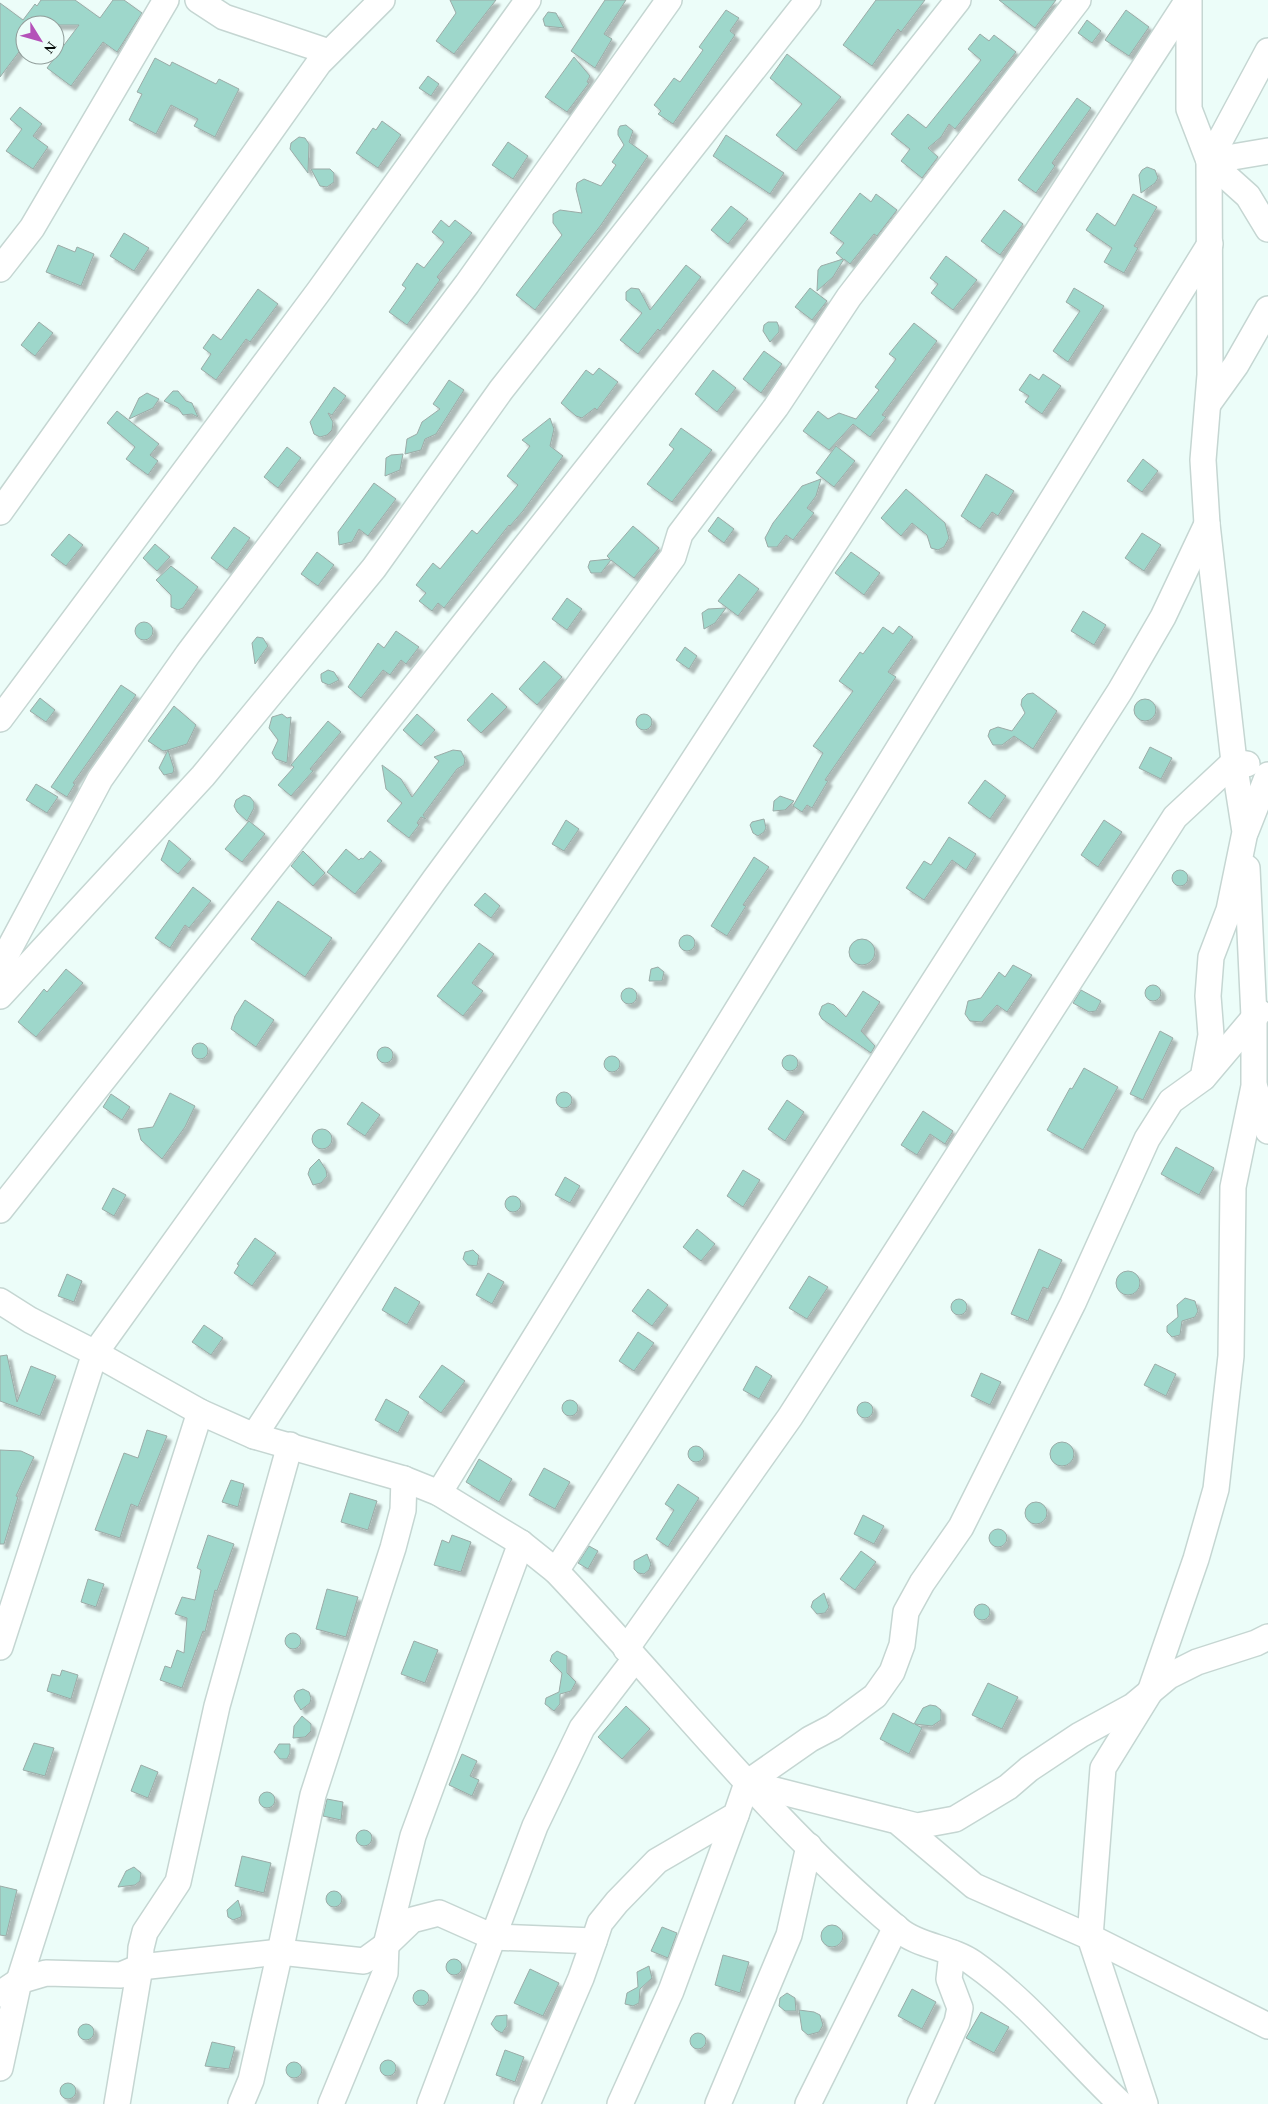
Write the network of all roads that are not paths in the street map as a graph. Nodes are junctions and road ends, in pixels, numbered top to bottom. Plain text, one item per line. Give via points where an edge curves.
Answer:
1 (166, 0) edge
2 (198, 0) edge
3 (382, 0) edge
4 (528, 0) edge
5 (669, 0) edge
6 (808, 0) edge
7 (958, 0) edge
8 (1078, 0) edge
9 (1189, 0) edge
10 (329, 52) junction
11 (1268, 52) edge
12 (1268, 151) edge
13 (1209, 161) junction
14 (1268, 229) edge
15 (1210, 244) junction
16 (0, 269) edge
17 (1268, 309) edge
18 (1208, 406) junction
19 (0, 512) edge
20 (1207, 524) junction
21 (0, 719) edge
22 (1234, 762) junction
23 (1268, 768) edge
24 (1268, 775) edge
25 (1245, 832) junction
26 (0, 966) edge
27 (0, 996) edge
28 (1261, 1010) edge
29 (1204, 1078) junction
30 (1254, 1086) junction
31 (1268, 1132) edge
32 (0, 1210) edge
33 (0, 1300) edge
34 (95, 1353) junction
35 (200, 1412) junction
36 (254, 1436) junction
37 (290, 1445) junction
38 (404, 1479) junction
39 (439, 1493) junction
40 (521, 1543) junction
41 (556, 1571) junction
42 (1268, 1637) edge
43 (0, 1647) edge
44 (630, 1654) junction
45 (1150, 1692) junction
46 (747, 1783) junction
47 (736, 1815) junction
48 (897, 1821) junction
49 (809, 1846) junction
50 (896, 1927) junction
51 (494, 1937) junction
52 (1090, 1937) junction
53 (594, 1941) junction
54 (386, 1945) junction
55 (280, 1952) junction
56 (952, 1953) junction
57 (140, 1966) junction
58 (9, 1988) edge
59 (1268, 2026) edge
60 (0, 2068) edge
61 (117, 2104) edge
62 (241, 2104) edge
63 (331, 2104) edge
64 (430, 2104) edge
65 (527, 2104) edge
66 (620, 2104) edge
67 (718, 2104) edge
68 (808, 2104) edge
69 (920, 2104) edge
70 (1121, 2104) edge
71 (1145, 2104) edge

1 - 16 street via 32,228
2 - 10 street via 224,17
3 - 10 street
4 - 21 street via 319,291
5 - 26 street via 467,284 188,654 100,779
6 - 27 street via 502,390 374,568 203,776
7 - 32 street
8 - 34 street via 849,298 776,408 680,534 672,557 435,879
9 - 13 street via 1188,109
9 - 36 street
10 - 19 street
11 - 13 street
12 - 13 street
13 - 14 street via 1248,196
13 - 15 street
15 - 18 street
15 - 39 street
17 - 18 street
18 - 20 street via 1203,460
20 - 22 street
20 - 41 street via 1163,617 1120,691
22 - 23 street
22 - 25 street
22 - 44 street via 1175,817 790,1417
24 - 25 street
25 - 28 street
25 - 29 street via 1229,910 1211,957 1208,996 1211,1035
28 - 29 street
28 - 30 street
29 - 46 street via 1171,1101 1147,1139 1073,1303 961,1527 906,1612 902,1645 892,1672 875,1696 834,1727 810,1739
30 - 31 street
30 - 45 street via 1233,1187 1231,1356 1216,1489 1196,1559
33 - 34 street via 30,1320
34 - 35 street
34 - 43 street
35 - 36 street
35 - 58 street
36 - 37 street
37 - 38 street
37 - 57 street via 217,1706 178,1882 145,1932
38 - 39 street
38 - 55 street via 402,1510 393,1548 313,1795
39 - 40 street
40 - 41 street
40 - 54 street via 413,1836
41 - 44 street
42 - 45 street via 1197,1662 1170,1676
44 - 46 street
44 - 51 street via 582,1728 535,1826
45 - 48 street via 955,1819 917,1826
45 - 52 street via 1103,1768
46 - 47 street
46 - 48 street
46 - 49 street
47 - 53 street via 657,1861 600,1923
47 - 66 street via 671,1991
48 - 52 street via 974,1886
49 - 50 street
49 - 67 street via 789,1934
50 - 56 street
50 - 68 street
51 - 53 street
51 - 54 street via 439,1913 412,1920
51 - 64 street
52 - 59 street
52 - 71 street
53 - 65 street
54 - 55 street via 364,1961
54 - 63 street via 385,1974
55 - 57 street
55 - 62 street via 251,2080
56 - 69 street via 949,1979 960,2008 957,2022
56 - 70 street via 972,1962 1042,2021
57 - 58 street via 121,1975 46,1973
57 - 61 street
58 - 60 street

